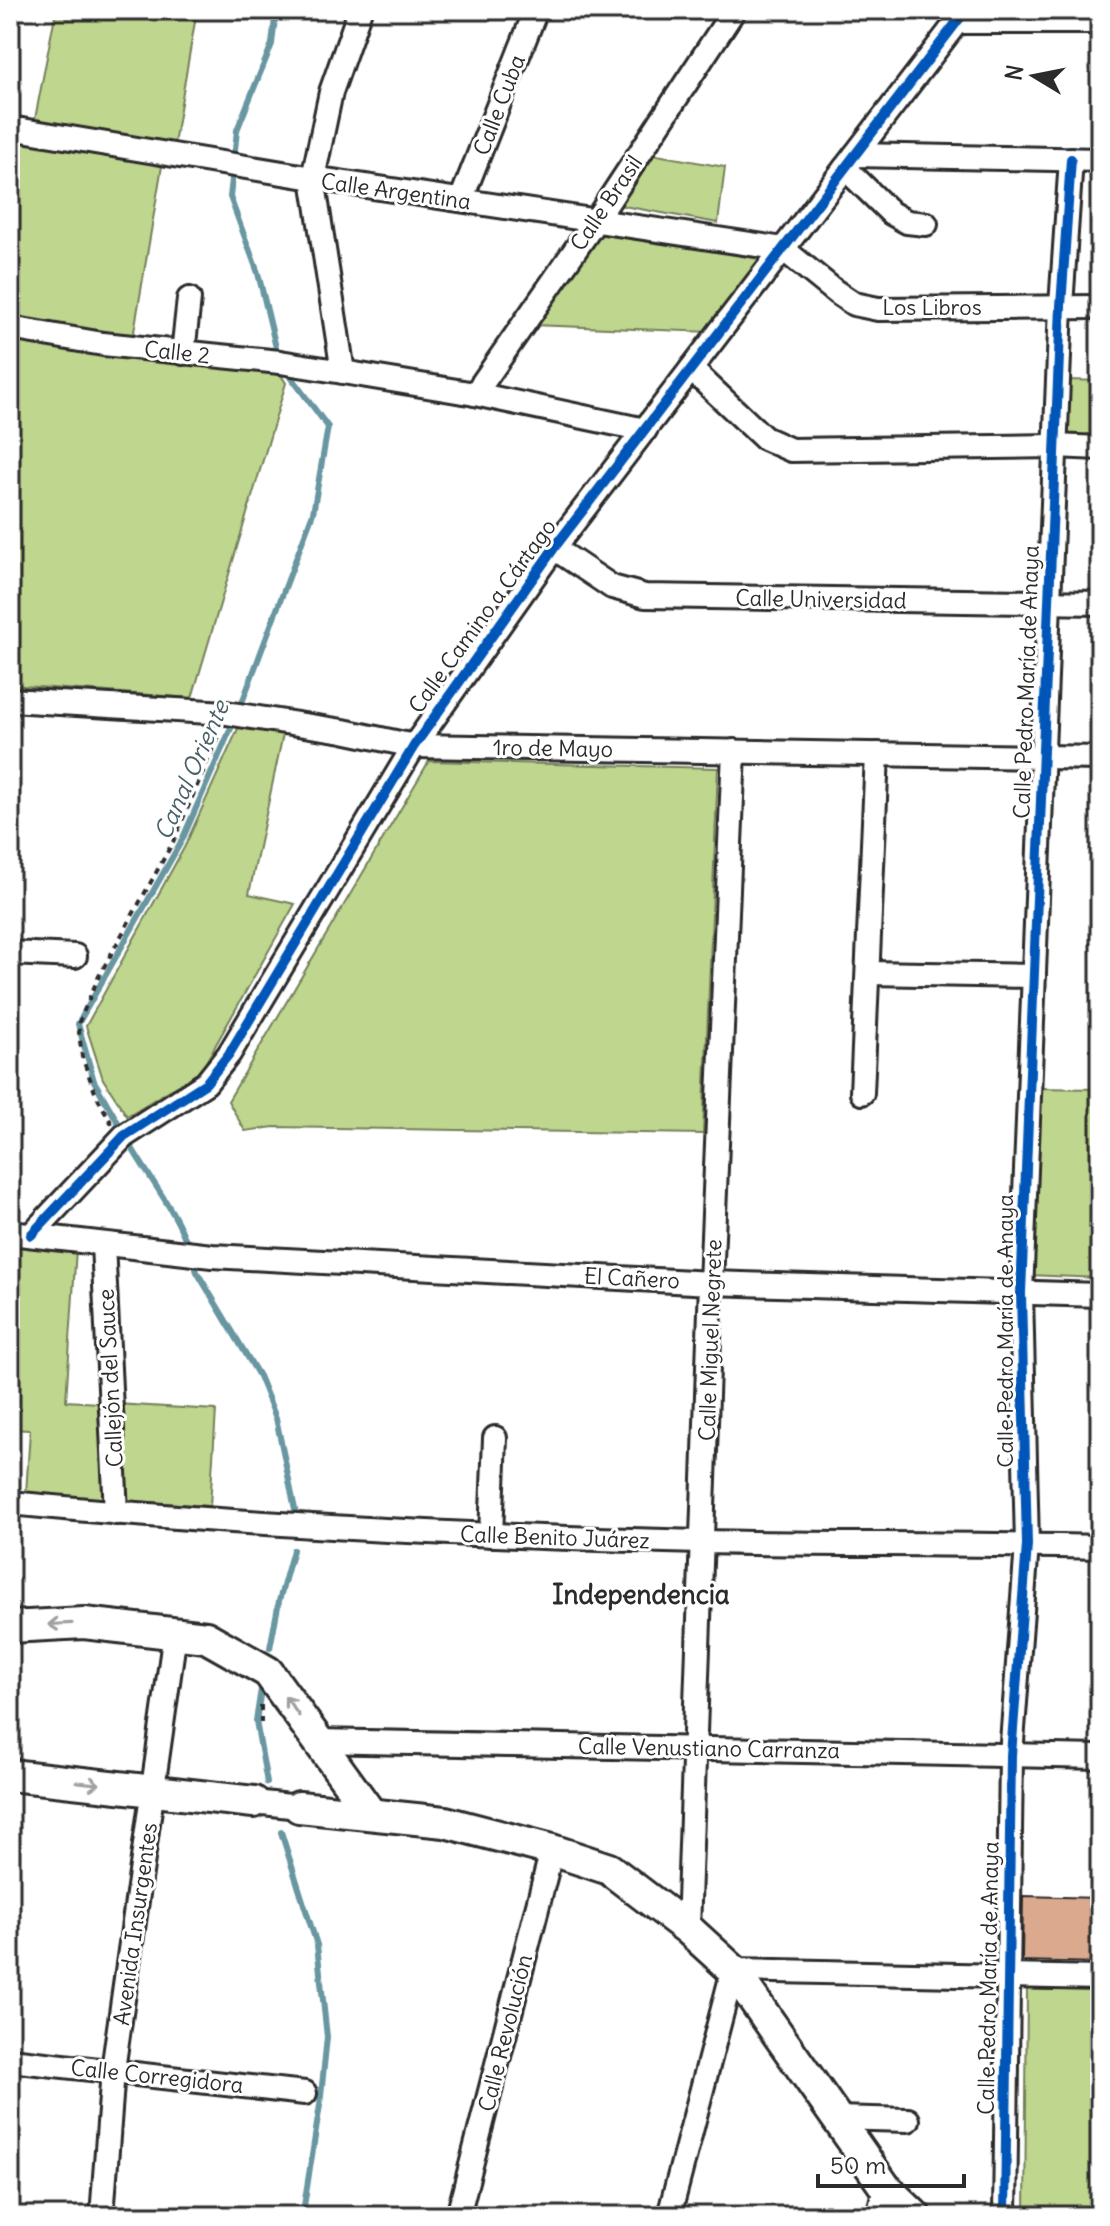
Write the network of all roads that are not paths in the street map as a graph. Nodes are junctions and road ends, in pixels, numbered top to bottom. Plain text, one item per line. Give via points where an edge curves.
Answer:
1 (360, 10) edge
2 (536, 10) edge
3 (734, 10) edge
4 (962, 16) edge
5 (1100, 22) edge
6 (10, 128) edge
7 (1071, 159) junction
8 (1100, 160) edge
9 (850, 162) junction
10 (313, 178) junction
11 (461, 200) junction
12 (596, 220) junction
13 (926, 224) dead end
14 (783, 249) junction
15 (189, 299) dead end
16 (1061, 306) junction
17 (1100, 307) edge
18 (10, 328) edge
19 (183, 353) junction
20 (691, 369) junction
21 (343, 372) junction
22 (475, 394) junction
23 (645, 430) junction
24 (1055, 446) junction
25 (1100, 448) edge
26 (554, 548) junction
27 (1049, 602) junction
28 (1100, 603) edge
29 (10, 700) edge
30 (414, 746) junction
31 (734, 751) junction
32 (877, 754) junction
33 (1043, 757) junction
34 (1100, 758) edge
35 (10, 953) edge
36 (75, 956) dead end
37 (868, 973) junction
38 (1034, 976) junction
39 (862, 1093) dead end
40 (20, 1234) edge
41 (103, 1244) junction
42 (711, 1283) junction
43 (1021, 1293) junction
44 (1100, 1295) edge
45 (495, 1438) dead end
46 (10, 1503) edge
47 (116, 1513) junction
48 (491, 1535) junction
49 (703, 1542) junction
50 (1027, 1545) junction
51 (1100, 1547) edge
52 (10, 1627) edge
53 (175, 1633) junction
54 (317, 1741) junction
55 (696, 1748) junction
56 (1011, 1755) junction
57 (1100, 1757) edge
58 (10, 1775) edge
59 (154, 1790) junction
60 (254, 1802) joint
61 (299, 1807) joint
62 (371, 1814) junction
63 (552, 1850) junction
64 (688, 1929) junction
65 (733, 1970) junction
66 (1008, 1975) junction
67 (1100, 1978) edge
68 (10, 2060) edge
69 (113, 2070) junction
70 (305, 2093) dead end
71 (836, 2118) junction
72 (908, 2120) dead end
73 (881, 2202) edge
74 (102, 2216) edge
75 (458, 2216) edge
76 (669, 2216) edge
77 (915, 2216) edge
78 (1005, 2216) edge

1 - 10 street via 331,92
2 - 11 street, Calle Cuba
3 - 12 street, Calle Brasil
4 - 5 street
4 - 9 street, Calle Camino a Cártago
6 - 10 street, Calle Argentina
7 - 8 street
7 - 9 street
7 - 16 street, Calle Pedro María de Anaya
9 - 13 street via 891,213
9 - 14 street, Calle Camino a Cártago
10 - 11 street, Calle Argentina
10 - 21 street
11 - 12 street, Calle Argentina
12 - 14 street, Calle Argentina
12 - 22 street, Calle Brasil
14 - 16 street, Los Libros via 854,304 878,309
14 - 20 street, Calle Camino a Cártago
15 - 19 street
16 - 17 street, Los Libros
16 - 24 street, Calle Pedro María de Anaya
18 - 19 street, Calle 2
19 - 21 street, Calle 2
20 - 23 street, Calle Camino a Cártago
20 - 24 street via 764,438 791,450
21 - 22 street, Calle 2
22 - 23 street, Calle 2
23 - 26 street, Calle Camino a Cártago
24 - 25 street
24 - 27 street, Calle Pedro María de Anaya
26 - 27 street, Calle Universidad via 612,587 645,596
26 - 30 street, Calle Camino a Cártago
27 - 28 street, Calle Universidad
27 - 33 street, Calle Pedro María de Anaya
29 - 30 street, 1ro de Mayo via 226,713
30 - 31 street, 1ro de Mayo
30 - 40 street, Calle Camino a Cártago via 229,1054 206,1083 129,1133
31 - 32 street, 1ro de Mayo
31 - 42 street, Calle Miguel Negrete
32 - 33 street, 1ro de Mayo
32 - 37 street
33 - 34 street, 1ro de Mayo
33 - 38 street, Calle Pedro María de Anaya
35 - 36 street
37 - 38 street
37 - 39 street
38 - 43 street, Calle Pedro María de Anaya
40 - 41 street
41 - 42 street, El Cañero via 212,1256
41 - 47 street, Callejón del Sauce
42 - 43 street, El Cañero
42 - 49 street, Calle Miguel Negrete
43 - 44 street, El Cañero
43 - 50 street, Calle Pedro María de Anaya
45 - 48 street
46 - 47 street, Calle Benito Juárez
47 - 48 street, Calle Benito Juárez
48 - 49 street, Calle Benito Juárez
49 - 50 street, Calle Benito Juárez
49 - 55 street, Calle Miguel Negrete
50 - 51 street, Calle Benito Juárez
50 - 56 street, Calle Pedro María de Anaya
53 -> 52 main road via 84,1623
54 -> 53 main road via 268,1672 206,1637
53 - 59 street, Avenida Insurgentes
54 - 55 street, Calle Venustiano Carranza
54 - 62 main road
55 - 56 street, Calle Venustiano Carranza
55 - 64 street, Calle Miguel Negrete
56 - 57 street, Calle Venustiano Carranza
56 - 66 street, Calle Pedro María de Anaya
58 -> 59 main road
59 - 60 main road
59 - 69 street, Avenida Insurgentes
60 - 61 street
61 - 62 main road
62 - 63 main road via 445,1822
63 - 64 main road via 609,1869
63 - 75 street, Calle Revolución
64 - 65 main road
65 - 66 street
65 - 71 main road
65 - 76 street
66 - 67 street
66 - 78 street, Calle Pedro María de Anaya
68 - 69 street, Calle Corregidora
69 - 70 street, Calle Corregidora
69 - 74 street, Avenida Insurgentes
71 - 72 street
71 - 73 main road
73 - 77 main road

